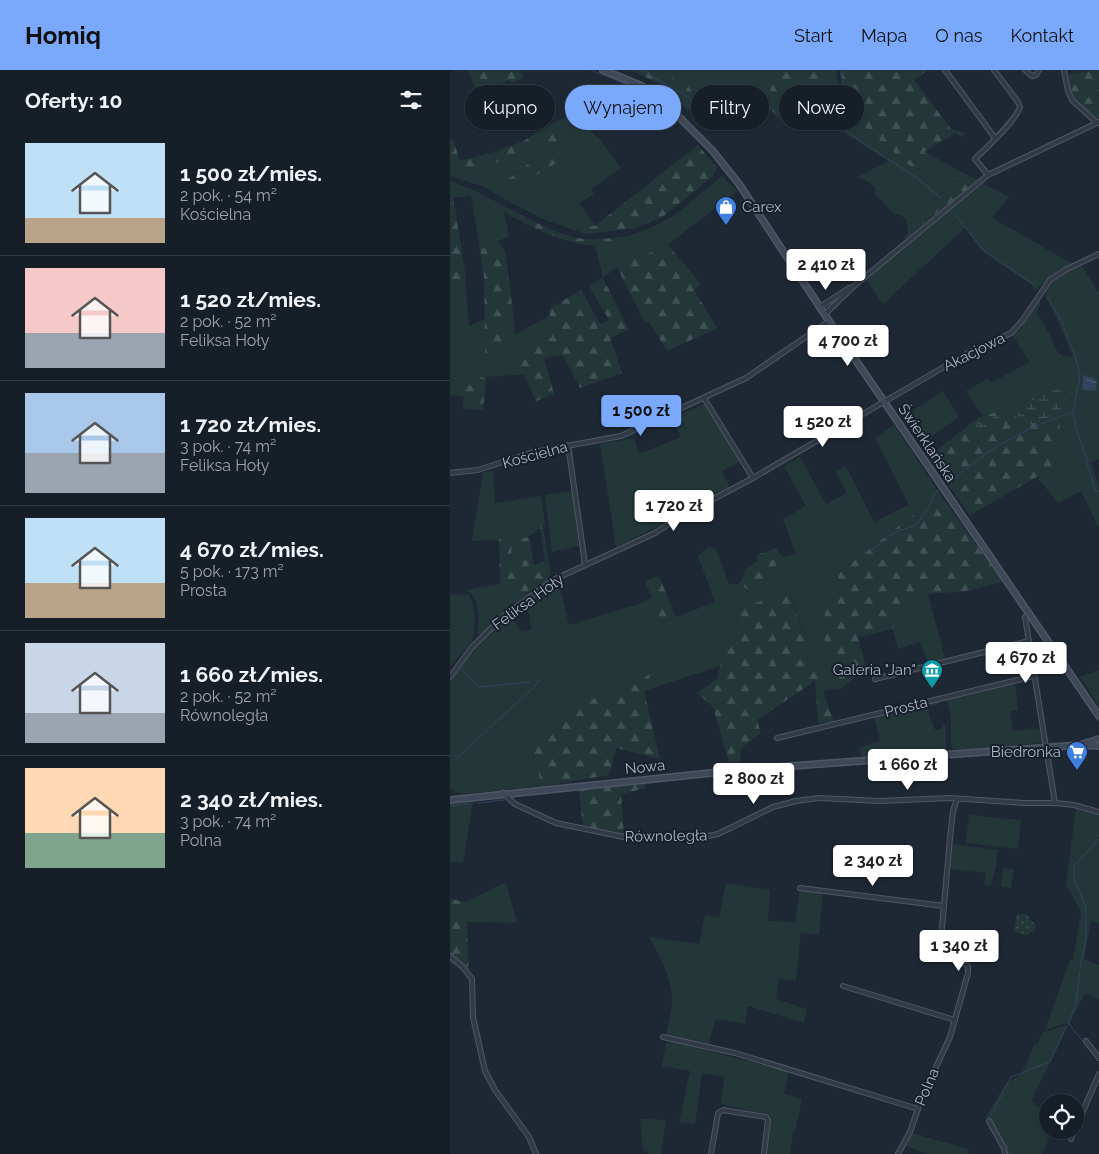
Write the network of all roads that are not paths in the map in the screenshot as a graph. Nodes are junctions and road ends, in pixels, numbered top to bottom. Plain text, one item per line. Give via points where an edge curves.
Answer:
1 (603, 70) edge
2 (945, 70) edge
3 (994, 70) edge
4 (1025, 70) edge
5 (1039, 70) edge
6 (1064, 70) edge
7 (1098, 122) edge
8 (995, 138) junction
9 (988, 175) junction
10 (1099, 254) edge
11 (854, 286) junction
12 (820, 307) junction
13 (825, 314) junction
14 (829, 321) junction
15 (704, 398) junction
16 (884, 401) junction
17 (568, 445) junction
18 (450, 472) edge
19 (753, 478) junction
20 (585, 564) junction
21 (1025, 617) dead end
22 (1028, 641) junction
23 (1034, 676) junction
24 (450, 677) edge
25 (875, 679) dead end
26 (1099, 717) edge
27 (777, 738) dead end
28 (1099, 739) edge
29 (1081, 745) junction
30 (1099, 746) edge
31 (1046, 748) junction
32 (503, 793) junction
33 (956, 799) junction
34 (450, 800) edge
35 (1055, 803) junction
36 (1099, 812) edge
37 (800, 888) dead end
38 (944, 906) junction
39 (450, 956) edge
40 (843, 986) dead end
41 (955, 1020) junction
42 (663, 1037) dead end
43 (1086, 1041) dead end
44 (1099, 1058) edge
45 (1099, 1074) edge
46 (918, 1109) junction
47 (1084, 1109) edge
48 (989, 1121) dead end
49 (536, 1154) edge
50 (711, 1154) edge
51 (764, 1154) edge
52 (898, 1154) edge
53 (1004, 1154) edge

1 - 12 main road, Świerklańska via 642,86 666,104 712,150 739,184
2 - 8 street
3 - 8 street via 1020,107
4 - 5 street via 1034,76
6 - 7 street via 1072,100
7 - 9 street
8 - 9 street via 975,159
9 - 11 street
10 - 16 street, Akacjowa via 1055,275 1011,333 968,353
11 - 12 street
11 - 13 street
12 - 13 main road, Świerklańska
13 - 14 main road, Świerklańska
14 - 15 street, Kościelna via 746,378
14 - 16 main road, Świerklańska
15 - 17 street, Kościelna via 621,436
15 - 19 street
16 - 19 street, Feliksa Hoły
16 - 26 main road, Świerklańska
17 - 18 street, Kościelna via 478,470
17 - 20 street
19 - 20 street, Feliksa Hoły via 655,533
20 - 24 street, Feliksa Hoły via 553,580 505,615 472,647
21 - 22 street
22 - 23 street
22 - 25 street
23 - 27 street, Prosta
23 - 31 street
28 - 29 main road, Nowa
29 - 30 main road, Nowa
29 - 31 main road, Nowa
31 - 32 main road, Nowa via 750,769
31 - 35 street
32 - 33 street, Równoległa via 515,804 556,823 624,837 718,834 773,807 808,799
32 - 34 main road, Nowa
33 - 35 street, Równoległa
33 - 38 street, Polna
35 - 36 street, Równoległa
37 - 38 street
38 - 41 street, Polna via 942,947 965,962 969,969
39 - 49 street via 472,978 473,1017 485,1071
40 - 41 street
41 - 46 street, Polna
42 - 46 street via 736,1053
43 - 44 street
45 - 47 street
46 - 52 street, Polna
48 - 53 street
50 - 51 street via 718,1113 724,1110 766,1117

